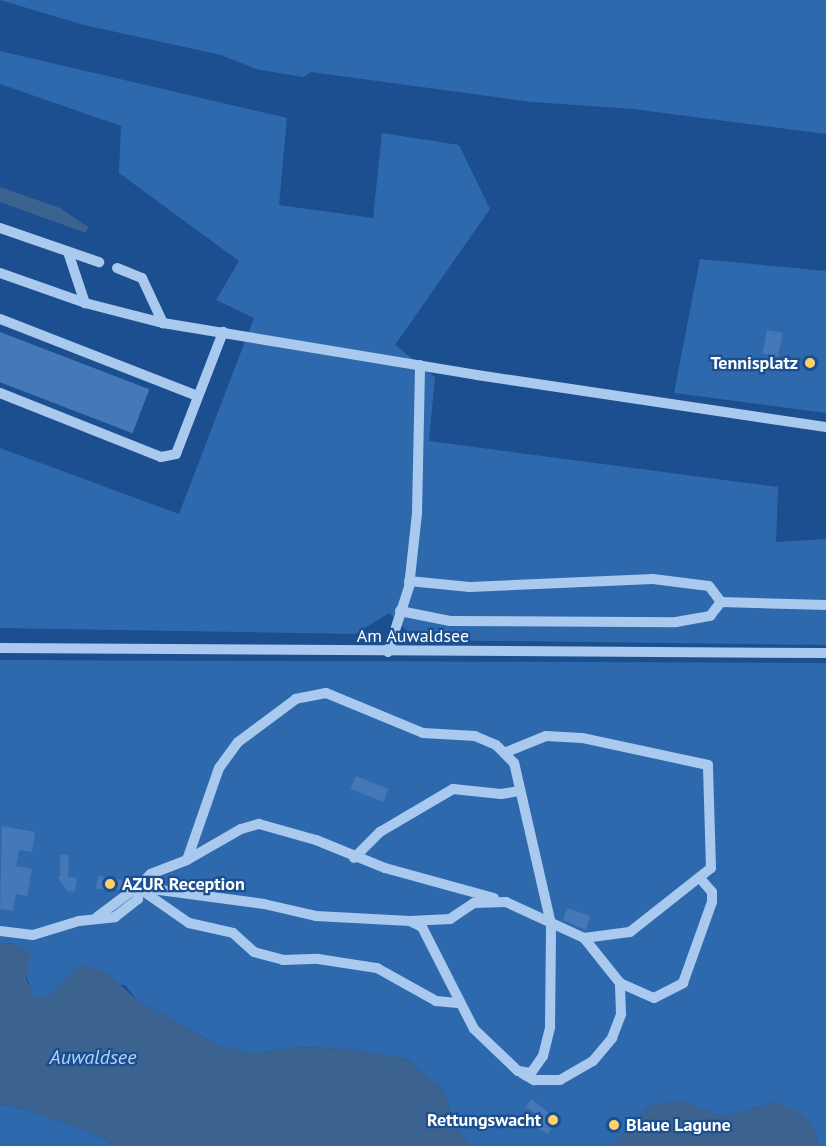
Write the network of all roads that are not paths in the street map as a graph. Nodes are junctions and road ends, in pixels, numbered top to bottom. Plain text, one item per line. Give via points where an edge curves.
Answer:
1 (0, 228) edge
2 (68, 252) junction
3 (99, 262) dead end
4 (117, 268) dead end
5 (0, 273) edge
6 (85, 303) junction
7 (0, 319) edge
8 (163, 323) junction
9 (223, 332) junction
10 (420, 365) junction
11 (0, 393) edge
12 (198, 396) junction
13 (826, 427) edge
14 (410, 581) junction
15 (721, 602) junction
16 (826, 605) edge
17 (400, 611) junction
18 (0, 648) edge
19 (387, 652) junction
20 (826, 653) edge
21 (504, 753) junction
22 (519, 791) junction
23 (354, 858) junction
24 (187, 860) junction
25 (700, 878) junction
26 (135, 888) junction
27 (506, 902) junction
28 (410, 921) junction
29 (551, 924) junction
30 (0, 931) edge
31 (584, 938) junction
32 (620, 983) junction
33 (458, 1003) junction
34 (518, 1071) junction

1 - 2 street
2 - 3 street
2 - 6 street
4 - 8 street via 142,278
5 - 6 street
6 - 8 street
7 - 12 street
8 - 9 street
9 - 10 street
9 - 12 street
10 - 13 street
10 - 14 street via 417,513
11 - 12 street via 161,457 176,454
14 - 15 street via 470,587 653,579 709,586
14 - 17 street
15 - 16 street
15 - 17 street via 710,616 676,622 450,621
17 - 19 street
18 - 19 street, Am Auwaldsee
19 - 20 street, Am Auwaldsee
21 - 22 street via 514,764
21 - 24 street via 475,736 423,733 326,693 296,699 238,742 219,768
21 - 25 street via 546,736 582,738 708,765 711,868
22 - 23 street via 501,794 453,789 380,832
22 - 29 street
23 - 24 street via 316,840 258,824 241,829
23 - 27 street
24 - 26 street via 151,874
25 - 31 street via 630,933
25 - 32 street via 712,892 712,902 683,983 654,998
26 - 28 street via 264,904 316,916
26 - 30 street via 138,899 115,917 97,917 33,935
26 - 33 street via 189,923 233,933 254,952 283,960 318,959 377,968 436,1000
27 - 28 street via 474,903 450,919
27 - 29 street
28 - 33 street via 422,927
29 - 31 street
29 - 34 street via 550,1027 543,1056 531,1073
31 - 32 street
32 - 34 street via 621,1014 612,1038 593,1061 560,1080 534,1080
33 - 34 street via 474,1029

